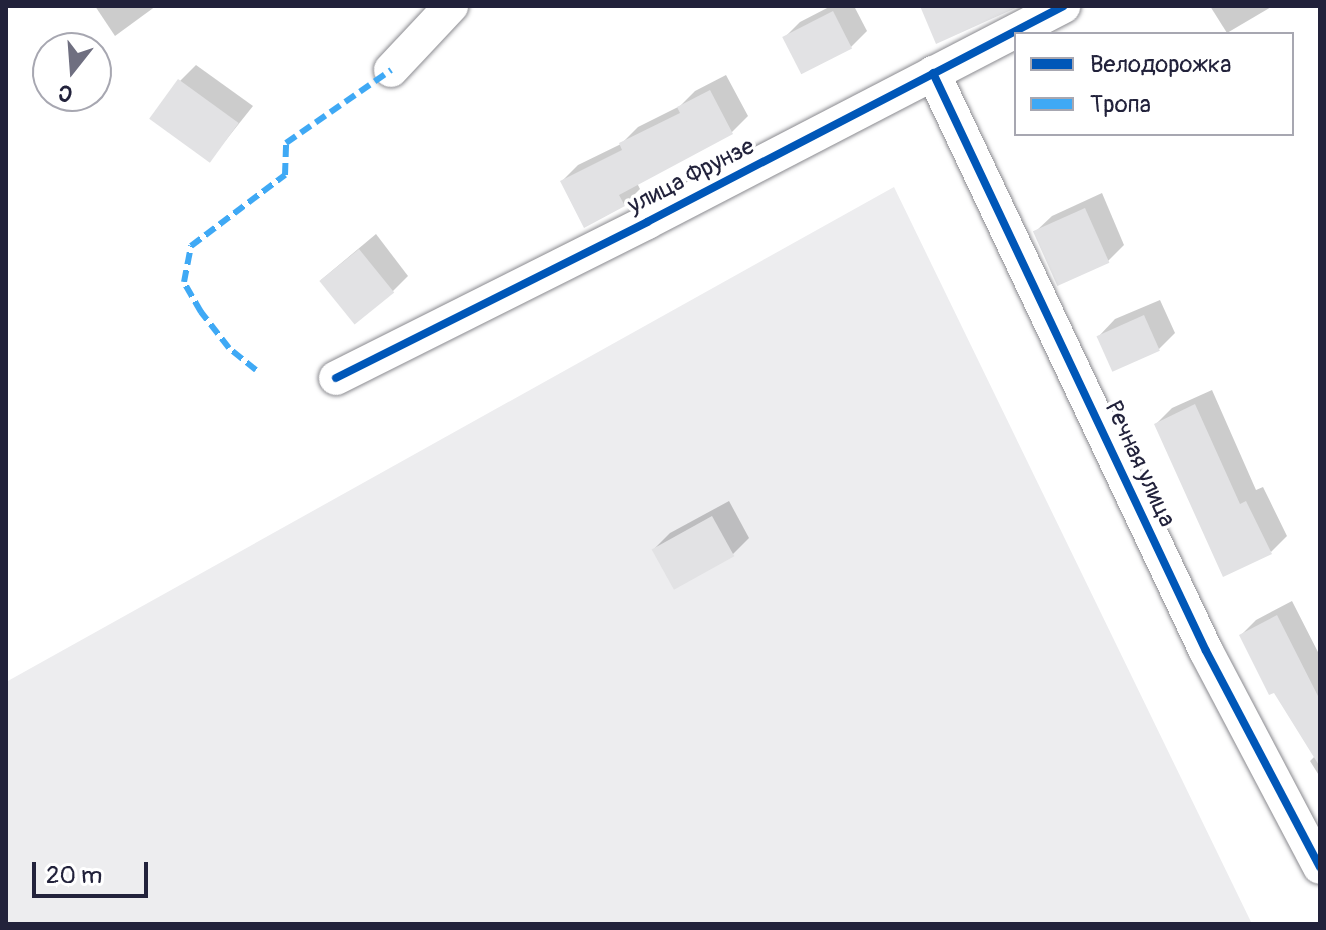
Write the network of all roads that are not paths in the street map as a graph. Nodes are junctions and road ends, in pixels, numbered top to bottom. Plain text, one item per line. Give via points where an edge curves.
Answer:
1 (451, 6) edge
2 (1063, 6) edge
3 (391, 70) dead end
4 (933, 73) junction
5 (336, 378) dead end
6 (1320, 867) edge

1 - 3 street
2 - 4 street, улица Фрунзе
4 - 5 street, улица Фрунзе
4 - 6 street, Речная улица via 1206,651

